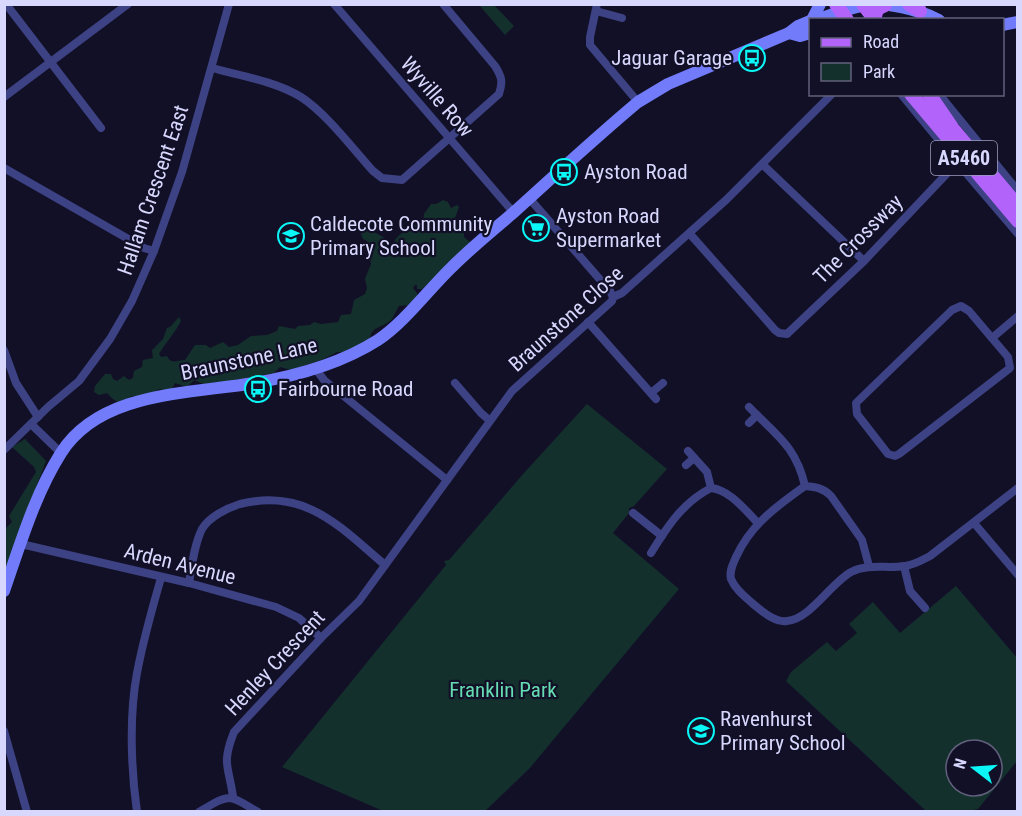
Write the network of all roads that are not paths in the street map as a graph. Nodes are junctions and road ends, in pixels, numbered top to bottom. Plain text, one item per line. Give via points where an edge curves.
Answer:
1 (6, 4) edge
2 (128, 4) edge
3 (229, 4) edge
4 (334, 4) edge
5 (443, 4) edge
6 (820, 4) edge
7 (863, 5) edge
8 (885, 5) edge
9 (597, 8) edge
10 (915, 8) edge
11 (838, 14) edge
12 (622, 18) dead end
13 (814, 18) edge
14 (821, 18) edge
15 (872, 18) edge
16 (873, 18) edge
17 (935, 18) edge
18 (809, 22) edge
19 (802, 36) edge
20 (51, 63) junction
21 (212, 68) junction
22 (830, 96) edge
23 (903, 96) edge
24 (911, 96) edge
25 (912, 96) edge
26 (930, 96) edge
27 (940, 96) edge
28 (4, 97) edge
29 (638, 102) junction
30 (917, 114) junction
31 (100, 128) dead end
32 (449, 139) junction
33 (956, 164) junction
34 (763, 165) junction
35 (4, 168) edge
36 (1017, 191) edge
37 (529, 198) junction
38 (1017, 206) edge
39 (513, 212) junction
40 (1017, 221) edge
41 (690, 234) junction
42 (1017, 234) edge
43 (154, 251) junction
44 (864, 261) junction
45 (613, 297) junction
46 (1017, 316) edge
47 (588, 322) junction
48 (992, 338) junction
49 (4, 350) edge
50 (315, 368) junction
51 (455, 383) dead end
52 (663, 383) dead end
53 (749, 407) dead end
54 (757, 415) junction
55 (38, 417) junction
56 (489, 420) junction
57 (748, 423) dead end
58 (31, 424) junction
59 (4, 450) edge
60 (688, 451) dead end
61 (61, 453) junction
62 (694, 458) junction
63 (686, 465) dead end
64 (447, 480) junction
65 (805, 486) junction
66 (711, 488) junction
67 (1017, 488) edge
68 (633, 513) dead end
69 (758, 523) junction
70 (974, 523) junction
71 (662, 536) junction
72 (21, 544) junction
73 (651, 553) dead end
74 (385, 565) junction
75 (869, 566) junction
76 (904, 566) junction
77 (1017, 575) edge
78 (160, 578) junction
79 (189, 583) junction
80 (4, 591) edge
81 (359, 601) joint
82 (925, 608) dead end
83 (321, 638) junction
84 (4, 731) edge
85 (233, 798) junction
86 (27, 812) edge
87 (137, 812) edge
88 (199, 812) edge
89 (258, 812) edge

1 - 20 street
2 - 20 street
3 - 21 street, Hallam Crescent East
4 - 32 street, Wyville Row
5 - 32 street via 495,66 502,84 499,94
6 - 13 street
7 - 8 street, Braunstone Lane
7 - 11 street, Braunstone Lane
7 - 15 main road
8 - 10 street, Braunstone Lane
8 - 16 main road via 876,9
9 - 12 street
9 - 29 street via 590,45
10 - 17 street, Braunstone Lane
11 - 14 street, Braunstone Lane
18 - 19 street, Braunstone Lane via 798,26
19 - 29 street, Braunstone Lane via 668,84
20 - 28 street
20 - 31 street
21 - 32 street via 301,97 382,178 402,180
21 - 43 street, Hallam Crescent East
22 - 34 street, Braunstone Close
23 - 30 street
24 - 30 street
25 - 40 main road, A5460
26 - 38 main road, A5460
27 - 36 street
29 - 37 street, Braunstone Lane
30 - 33 street
32 - 39 street, Wyville Row
33 - 42 street
33 - 44 street, The Crossway
34 - 41 street, Braunstone Close
34 - 44 street
35 - 43 street
37 - 39 street, Braunstone Lane
37 - 45 street
39 - 50 street, Braunstone Lane via 380,338
41 - 44 street, The Crossway via 775,330 783,334 790,332
41 - 45 street, Braunstone Close
43 - 55 street, Hallam Crescent East via 110,339 79,381
45 - 47 street, Braunstone Close
46 - 48 street
47 - 52 street via 653,396
47 - 56 street, Braunstone Close via 512,391
48 - 48 street via 1008,357 1008,371 899,454 885,452 857,414 859,400 956,308 969,310
49 - 55 street via 16,383
50 - 61 street, Braunstone Lane via 130,404 87,424
50 - 64 street via 324,380
51 - 56 street
53 - 54 street
54 - 57 street
54 - 65 street via 792,450
55 - 58 street, Hallam Crescent East
56 - 64 street, Braunstone Close
58 - 59 street, Hallam Crescent East
58 - 61 street
60 - 62 street
61 - 72 street, Braunstone Lane
62 - 63 street
62 - 66 street via 706,472
64 - 74 street, Braunstone Close
65 - 69 street
65 - 75 street via 831,496 865,545
66 - 69 street via 732,497
66 - 71 street via 685,506
67 - 70 street
68 - 71 street
69 - 75 street via 731,567 731,578 738,591 781,622 797,619 831,586
70 - 76 street via 930,556
70 - 77 street
71 - 73 street
72 - 78 street, Arden Avenue
72 - 80 street, Braunstone Lane
74 - 79 street via 321,513 278,499 255,501 215,516 203,528
74 - 81 street, Braunstone Close
75 - 76 street
76 - 82 street via 910,591
78 - 79 street, Arden Avenue
78 - 87 street via 137,675 132,734
79 - 83 street, Arden Avenue via 288,611
81 - 83 street, Henley Crescent
83 - 85 street, Henley Crescent via 234,732 226,751
84 - 86 street
85 - 88 street via 220,799
85 - 89 street

